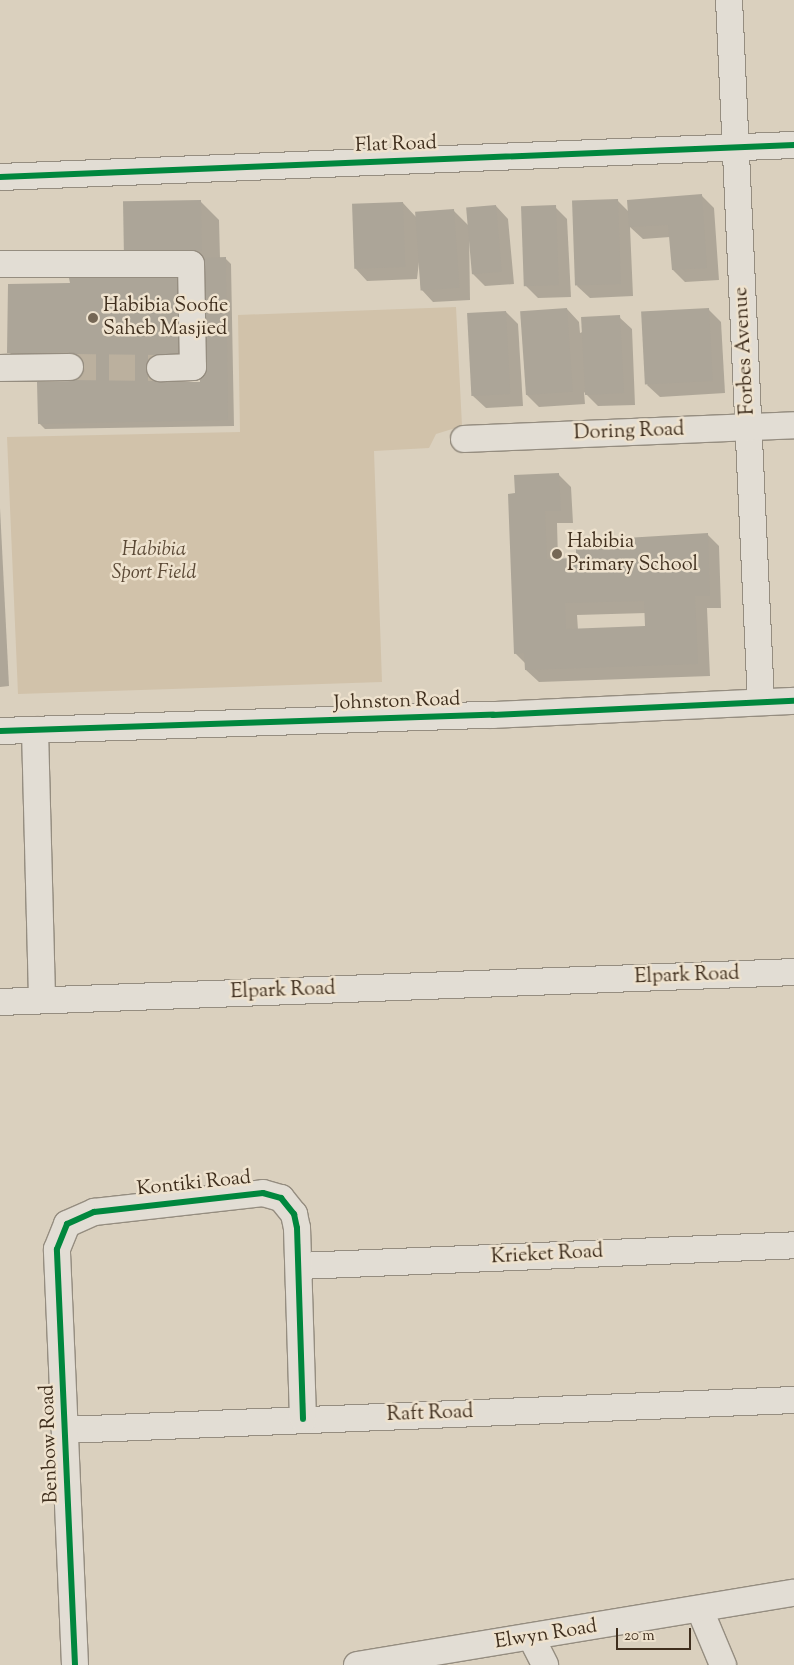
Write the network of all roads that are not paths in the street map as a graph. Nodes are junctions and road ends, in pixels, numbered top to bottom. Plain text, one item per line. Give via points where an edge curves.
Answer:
1 (729, 0) edge
2 (794, 145) edge
3 (736, 148) junction
4 (0, 177) edge
5 (0, 264) edge
6 (70, 367) tunnel mouth
7 (0, 368) edge
8 (160, 368) tunnel mouth
9 (794, 425) edge
10 (749, 427) junction
11 (464, 438) dead end
12 (794, 701) edge
13 (761, 702) junction
14 (35, 730) junction
15 (0, 731) edge
16 (794, 972) edge
17 (42, 1000) junction
18 (0, 1002) edge
19 (67, 1224) joint
20 (794, 1244) edge
21 (300, 1266) junction
22 (794, 1400) edge
23 (303, 1419) junction
24 (66, 1430) junction
25 (794, 1593) edge
26 (700, 1610) junction
27 (531, 1637) junction
28 (389, 1663) edge
29 (74, 1665) edge
30 (358, 1665) edge
31 (545, 1665) edge
32 (723, 1665) edge

1 - 3 street, Forbes Avenue
2 - 3 street, Flat Road
3 - 4 street, Flat Road
3 - 10 street, Forbes Avenue
5 - 8 street via 191,264 193,367
6 - 7 street
9 - 10 street, Doring Road
10 - 11 street, Doring Road
10 - 13 street, Forbes Avenue
12 - 13 street, Johnston Road
13 - 14 street, Johnston Road via 494,715
14 - 15 street, Johnston Road
14 - 17 street
16 - 17 street, Elpark Road
17 - 18 street, Elpark Road
19 - 21 street, Kontiki Road via 94,1212 273,1194 294,1214
19 - 24 street, Benbow Road via 57,1248
20 - 21 street, Krieket Road
21 - 23 street, Kontiki Road
22 - 23 street, Raft Road
23 - 24 street, Raft Road
24 - 29 street, Benbow Road
25 - 26 street, Elwyn Road
26 - 27 street, Elwyn Road
26 - 32 street
27 - 28 street, Elwyn Road
27 - 31 street
28 - 30 street, Elwyn Road

